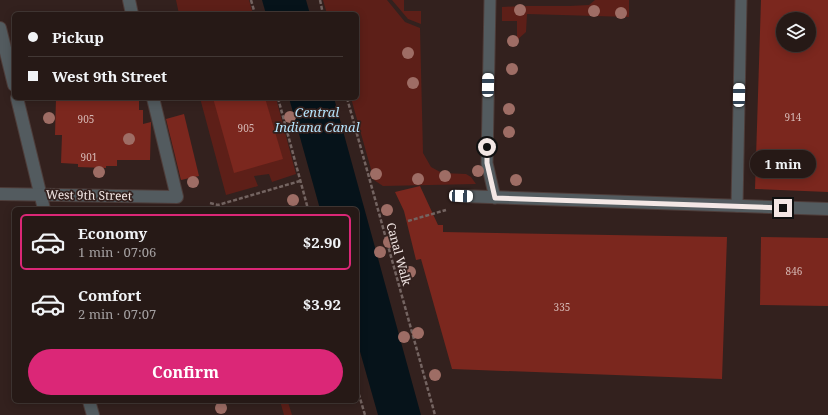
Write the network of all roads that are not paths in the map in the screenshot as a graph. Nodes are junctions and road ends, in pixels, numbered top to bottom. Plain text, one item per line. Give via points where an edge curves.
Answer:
1 (129, 0) edge
2 (490, 0) edge
3 (741, 0) edge
4 (132, 12) edge
5 (0, 28) edge
6 (12, 77) edge
7 (18, 100) edge
8 (153, 100) edge
9 (0, 194) edge
10 (41, 194) junction
11 (461, 196) dead end
12 (495, 198) junction
13 (737, 206) junction
14 (44, 207) edge
15 (828, 209) edge
16 (90, 403) edge
17 (93, 415) edge

1 - 4 street
2 - 12 lane via 487,163
3 - 13 lane
5 - 6 street
7 - 10 street
8 - 10 street, West 9th Street via 177,197
9 - 10 street, West 9th Street
10 - 14 street
11 - 12 street
12 - 13 street
13 - 15 street
16 - 17 street

